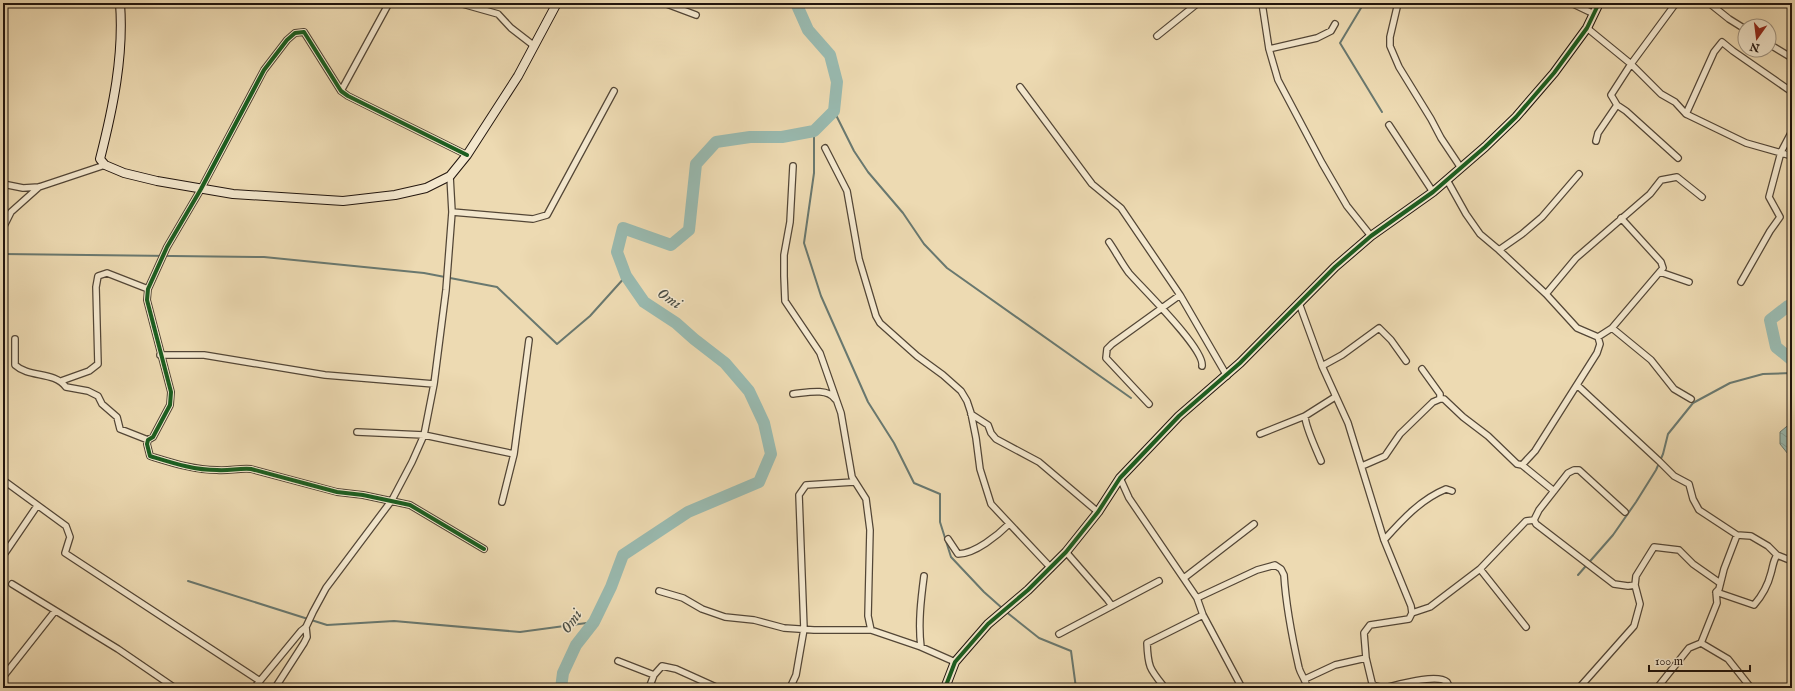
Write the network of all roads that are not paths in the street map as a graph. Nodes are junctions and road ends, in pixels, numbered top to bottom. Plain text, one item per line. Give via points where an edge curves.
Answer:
1 (120, 3) edge
2 (389, 3) edge
3 (459, 3) edge
4 (557, 3) edge
5 (664, 3) edge
6 (1198, 3) edge
7 (1262, 3) edge
8 (1398, 3) edge
9 (1571, 3) edge
10 (1599, 3) edge
11 (1676, 3) edge
12 (1709, 3) edge
13 (1594, 14) junction
14 (696, 16) dead end
15 (1335, 24) dead end
16 (1737, 24) edge
17 (1587, 28) junction
18 (1157, 36) dead end
19 (533, 45) junction
20 (1269, 49) junction
21 (1777, 49) edge
22 (1792, 57) edge
23 (1631, 64) junction
24 (1020, 87) dead end
25 (342, 91) junction
26 (614, 91) dead end
27 (1792, 92) edge
28 (1616, 105) junction
29 (1686, 114) junction
30 (1390, 124) dead end
31 (1792, 131) edge
32 (1596, 141) dead end
33 (825, 148) dead end
34 (1781, 152) junction
35 (468, 156) junction
36 (1792, 156) edge
37 (1678, 158) dead end
38 (105, 165) junction
39 (793, 166) dead end
40 (1461, 168) junction
41 (1579, 174) dead end
42 (450, 176) junction
43 (1447, 180) junction
44 (3, 184) edge
45 (39, 187) junction
46 (201, 190) junction
47 (1433, 192) junction
48 (1702, 197) dead end
49 (452, 212) junction
50 (1621, 218) junction
51 (3, 228) edge
52 (1371, 236) junction
53 (1109, 242) dead end
54 (1499, 250) junction
55 (1660, 272) junction
56 (1689, 282) dead end
57 (1741, 282) dead end
58 (148, 289) junction
59 (1546, 294) junction
60 (1180, 295) junction
61 (1299, 303) junction
62 (1162, 307) junction
63 (1612, 328) junction
64 (1598, 337) junction
65 (15, 339) dead end
66 (529, 340) dead end
67 (160, 355) junction
68 (1406, 361) dead end
69 (1202, 366) dead end
70 (1322, 366) junction
71 (1422, 369) dead end
72 (1227, 376) junction
73 (61, 381) junction
74 (434, 384) junction
75 (1577, 385) junction
76 (793, 394) dead end
77 (1335, 397) junction
78 (1440, 399) junction
79 (1691, 399) dead end
80 (837, 402) junction
81 (1149, 404) dead end
82 (971, 413) junction
83 (1305, 416) junction
84 (357, 432) dead end
85 (1260, 434) dead end
86 (424, 435) junction
87 (148, 440) junction
88 (514, 454) junction
89 (1320, 461) dead end
90 (1522, 465) junction
91 (1362, 466) junction
92 (1120, 478) junction
93 (3, 480) edge
94 (854, 482) junction
95 (1452, 491) dead end
96 (1554, 491) junction
97 (392, 500) junction
98 (502, 502) dead end
99 (37, 506) junction
100 (1098, 512) junction
101 (1625, 512) dead end
102 (1534, 520) junction
103 (1009, 524) junction
104 (1254, 524) dead end
105 (1737, 535) junction
106 (948, 539) dead end
107 (1384, 540) junction
108 (484, 549) dead end
109 (1066, 552) junction
110 (3, 555) edge
111 (1777, 555) junction
112 (1792, 562) edge
113 (1050, 568) junction
114 (1480, 569) junction
115 (924, 576) dead end
116 (1184, 578) junction
117 (1159, 581) dead end
118 (1720, 583) junction
119 (12, 584) dead end
120 (1635, 585) junction
121 (659, 591) dead end
122 (1716, 592) junction
123 (1197, 598) junction
124 (1112, 606) junction
125 (55, 611) junction
126 (1412, 613) junction
127 (1203, 615) junction
128 (306, 627) junction
129 (1526, 627) dead end
130 (804, 629) junction
131 (871, 630) junction
132 (1059, 634) dead end
133 (1701, 643) junction
134 (921, 647) junction
135 (1366, 658) junction
136 (618, 661) dead end
137 (955, 662) junction
138 (654, 675) junction
139 (3, 677) edge
140 (1305, 679) junction
141 (260, 681) junction
142 (175, 688) edge
143 (254, 688) edge
144 (275, 688) edge
145 (649, 688) edge
146 (718, 688) edge
147 (790, 688) edge
148 (945, 688) edge
149 (1165, 688) edge
150 (1242, 688) edge
151 (1307, 688) edge
152 (1384, 688) edge
153 (1450, 688) edge
154 (1579, 688) edge
155 (1657, 688) edge
156 (1751, 688) edge

1 - 38 street via 117,79 100,158
2 - 25 street
3 - 19 street via 498,14
4 - 19 street
5 - 14 street
6 - 18 street
7 - 20 street
8 - 40 street via 1390,46 1399,67
9 - 13 street
10 - 13 street
11 - 23 street
12 - 16 street
13 - 17 street
15 - 20 street via 1331,31 1317,38
17 - 23 street
17 - 40 street via 1554,73 1516,117
19 - 35 street via 518,76
20 - 52 street via 1278,80 1303,129 1347,206
21 - 22 street
23 - 28 street via 1611,95
23 - 29 street via 1661,94 1675,102
24 - 60 street via 1092,184 1121,208
25 - 35 street
25 - 46 street via 304,32 295,33 264,70
26 - 49 street via 547,215 533,220
27 - 29 street via 1722,42 1714,52
28 - 32 street via 1598,133
28 - 37 street
29 - 34 street via 1746,143
30 - 47 street
31 - 34 street
33 - 82 street via 846,190 859,259 876,316 880,323 917,356 961,391
34 - 36 street
34 - 57 street via 1769,197 1780,217
35 - 42 street
38 - 45 street
38 - 46 street via 124,173
39 - 80 street via 790,222 784,255 785,301 820,353
40 - 43 street
41 - 54 street via 1542,217
42 - 46 street via 426,188 343,201
42 - 49 street
43 - 47 street
43 - 54 street via 1480,234
44 - 45 street via 23,188
45 - 51 street via 11,212
46 - 58 street via 167,247
47 - 52 street
48 - 50 street via 1677,177 1661,180 1650,194
49 - 74 street via 446,290
50 - 55 street via 1661,262 1663,268
50 - 59 street via 1576,258
52 - 61 street
53 - 62 street via 1129,273
54 - 59 street
55 - 56 street
55 - 63 street
58 - 67 street via 147,300
58 - 73 street via 107,273 98,276 98,364 89,371
59 - 64 street via 1577,328
60 - 62 street
60 - 72 street
61 - 70 street
61 - 72 street
62 - 69 street via 1196,350
62 - 81 street via 1112,344 1106,352 1106,358
63 - 64 street
63 - 79 street via 1651,360 1674,389
64 - 75 street via 1600,344 1597,353
65 - 73 street via 15,365 20,370
66 - 88 street
67 - 74 street via 204,355 325,375
67 - 87 street via 171,392 170,404 153,437
68 - 70 street via 1379,328
70 - 77 street
71 - 78 street via 1440,394
72 - 92 street via 1179,416
73 - 87 street via 66,387 88,391 98,396 102,404 117,417 120,429
74 - 86 street
75 - 90 street via 1535,451
75 - 105 street via 1674,476 1689,484 1699,510
76 - 80 street via 823,392 833,396
77 - 83 street
77 - 91 street via 1348,423
78 - 90 street
78 - 91 street via 1433,402 1400,434 1385,456
80 - 94 street
82 - 100 street via 988,426 996,439 1039,462
82 - 103 street via 980,469 988,496 997,512
83 - 85 street
83 - 89 street via 1305,423
84 - 86 street
86 - 88 street
86 - 97 street
87 - 97 street via 150,456 186,467 218,470 251,469 337,492
88 - 98 street
90 - 96 street
91 - 107 street
92 - 100 street
92 - 116 street via 1129,498
93 - 99 street
94 - 130 street via 806,485 799,495
94 - 131 street via 866,499 870,530 868,616
95 - 107 street via 1446,488 1417,505
96 - 101 street via 1568,473 1579,470
96 - 102 street
97 - 108 street via 410,505
97 - 128 street via 326,588
99 - 110 street
99 - 141 street via 66,526 70,537 65,553
100 - 109 street
102 - 114 street via 1526,521
102 - 120 street via 1614,584
103 - 106 street via 997,536 965,554 958,554
103 - 113 street
104 - 116 street
105 - 111 street via 1751,536
105 - 118 street
107 - 126 street
109 - 113 street
109 - 124 street
111 - 112 street
111 - 122 street via 1760,599 1754,605
113 - 137 street via 988,624
114 - 126 street via 1430,607
114 - 129 street
115 - 134 street via 921,595
116 - 123 street
117 - 124 street
118 - 120 street via 1693,564 1679,550 1654,547 1641,566
118 - 122 street
119 - 125 street
120 - 154 street via 1640,604 1634,626
121 - 130 street via 683,598 702,609 726,617 754,620 784,628
122 - 133 street via 1717,603
123 - 127 street
123 - 140 street via 1257,570 1275,565 1284,575 1290,627 1300,672
124 - 132 street
125 - 139 street
125 - 142 street
126 - 135 street via 1405,621 1370,625 1364,633
127 - 149 street via 1147,643 1148,662 1152,673
127 - 150 street
128 - 141 street
128 - 144 street via 307,637 304,643
130 - 131 street
130 - 147 street via 796,675
131 - 134 street
133 - 155 street via 1689,648
133 - 156 street via 1728,659
134 - 137 street
135 - 140 street via 1335,665
135 - 152 street via 1372,683
136 - 138 street
137 - 148 street
138 - 145 street
138 - 146 street via 662,666 676,669
140 - 151 street
141 - 143 street
152 - 153 street via 1430,679 1446,682

